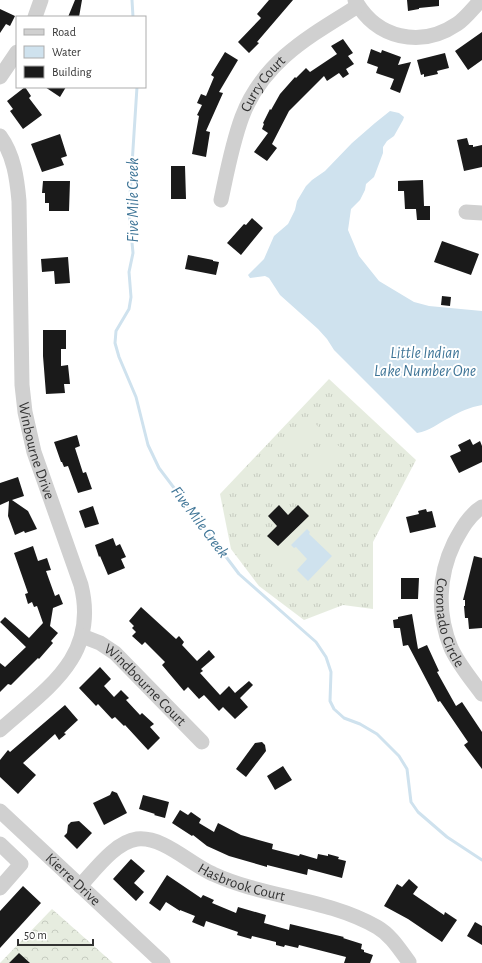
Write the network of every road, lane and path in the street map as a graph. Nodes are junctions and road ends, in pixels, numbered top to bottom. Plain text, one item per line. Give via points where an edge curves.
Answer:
1 (41, 0) edge
2 (481, 0) edge
3 (356, 3) edge
4 (36, 16) edge
5 (16, 53) edge
6 (0, 76) edge
7 (0, 136) edge
8 (221, 200) dead end
9 (466, 212) dead end
10 (482, 213) edge
11 (482, 507) edge
12 (82, 636) junction
13 (482, 694) edge
14 (0, 730) edge
15 (202, 742) dead end
16 (0, 811) edge
17 (0, 844) edge
18 (80, 886) junction
19 (0, 888) edge
20 (410, 962) edge
21 (163, 963) edge

1 - 4 street
2 - 3 street via 456,25 433,36 420,38 384,30 370,20
3 - 8 street, Curry Court via 294,47 279,60 258,86 242,116
5 - 6 street
7 - 12 street, Winbourne Drive via 10,153 18,188 22,385 25,412 34,452 81,586 85,608
9 - 10 street
11 - 13 street, Coronado Circle via 470,518 449,554 440,599 452,649
12 - 14 street, Winbourne Drive via 75,655 63,672
12 - 15 street, Windbourne Court via 100,643 115,653
16 - 18 street, Kierre Drive
17 - 19 street via 21,864
18 - 20 street, Hasbrook Court via 115,849 123,844 140,839 157,841 212,874 230,881 347,913 378,928
18 - 21 street, Kierre Drive

